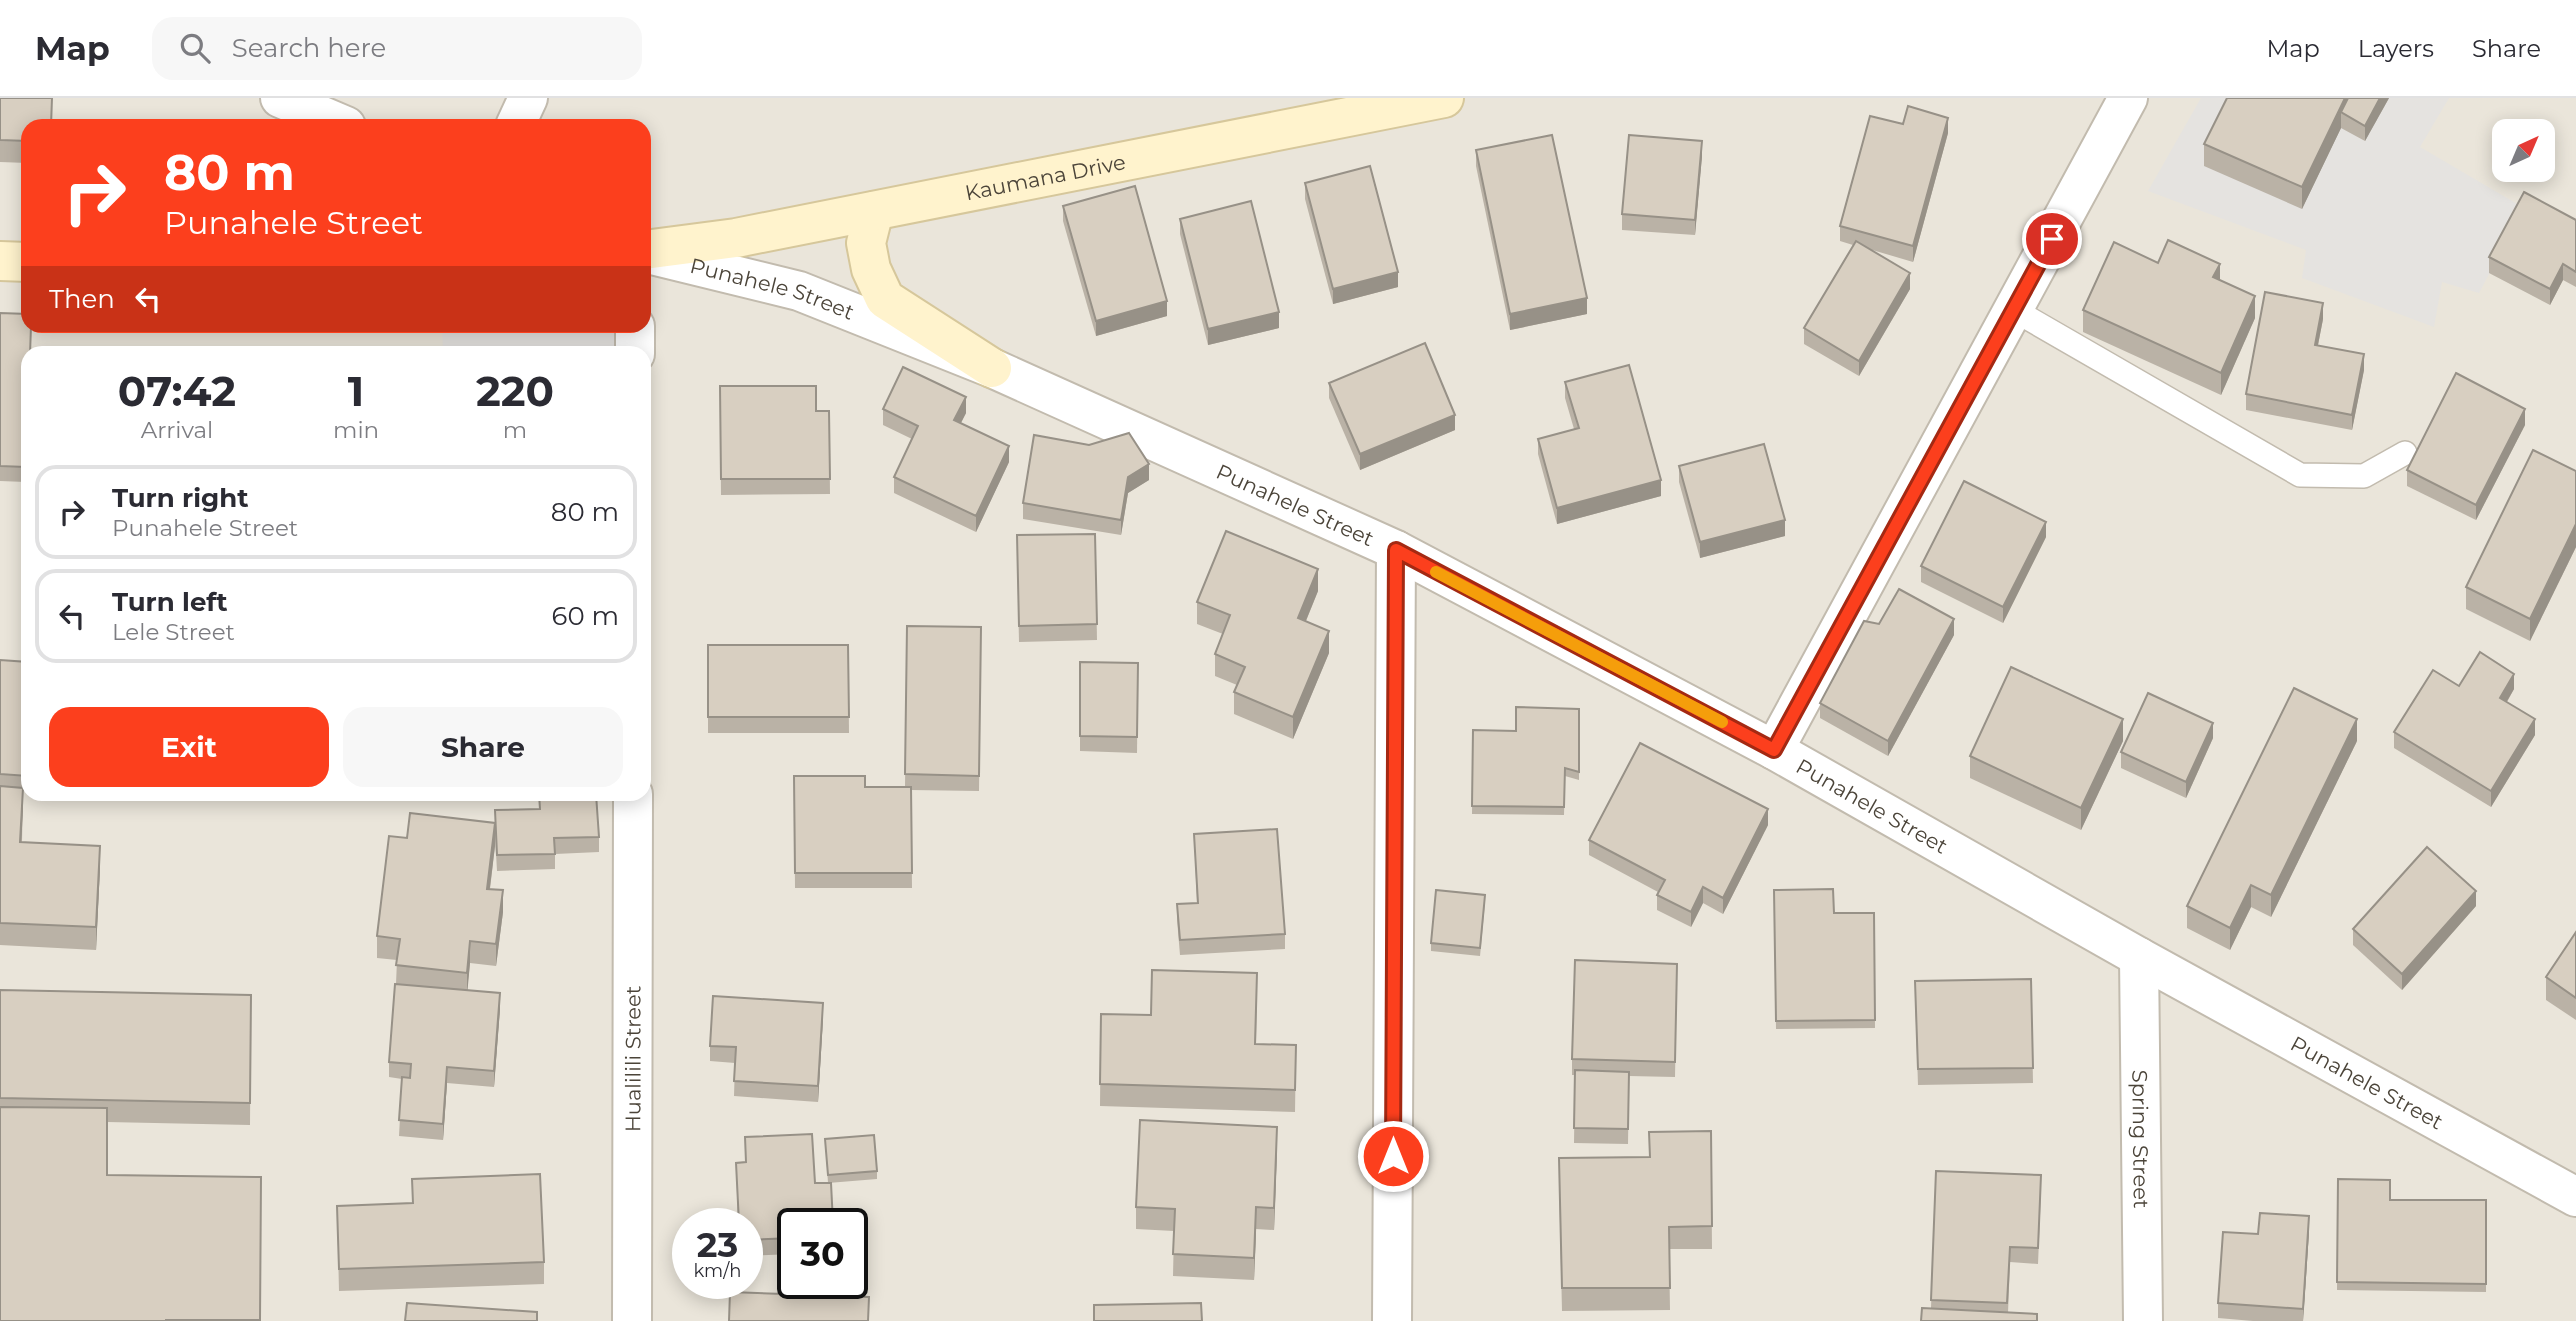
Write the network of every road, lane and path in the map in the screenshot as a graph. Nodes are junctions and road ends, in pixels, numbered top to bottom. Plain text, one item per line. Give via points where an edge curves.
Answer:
1 (280, 98) edge
2 (528, 98) edge
3 (1444, 98) edge
4 (2128, 98) edge
5 (329, 119) edge
6 (519, 119) edge
7 (874, 211) junction
8 (651, 251) edge
9 (651, 254) edge
10 (0, 261) edge
11 (21, 262) edge
12 (2014, 310) junction
13 (992, 368) junction
14 (2405, 453) dead end
15 (1396, 550) junction
16 (1774, 750) junction
17 (633, 801) edge
18 (2139, 957) junction
19 (2576, 1197) edge
20 (632, 1321) edge
21 (1392, 1321) edge
22 (2143, 1321) edge

1 - 5 street
2 - 6 street
3 - 7 street, Kaumana Drive
4 - 12 street
7 - 8 street, Kaumana Drive
7 - 13 street via 866,243 870,269 886,299
9 - 13 street, Punahele Street via 799,290
10 - 11 street
12 - 14 lane via 2300,475 2364,476
12 - 16 street
13 - 15 street, Punahele Street
15 - 16 street, Punahele Street
15 - 21 street
16 - 18 street, Punahele Street
17 - 20 street, Hualilili Street
18 - 19 street, Punahele Street
18 - 22 street, Spring Street

